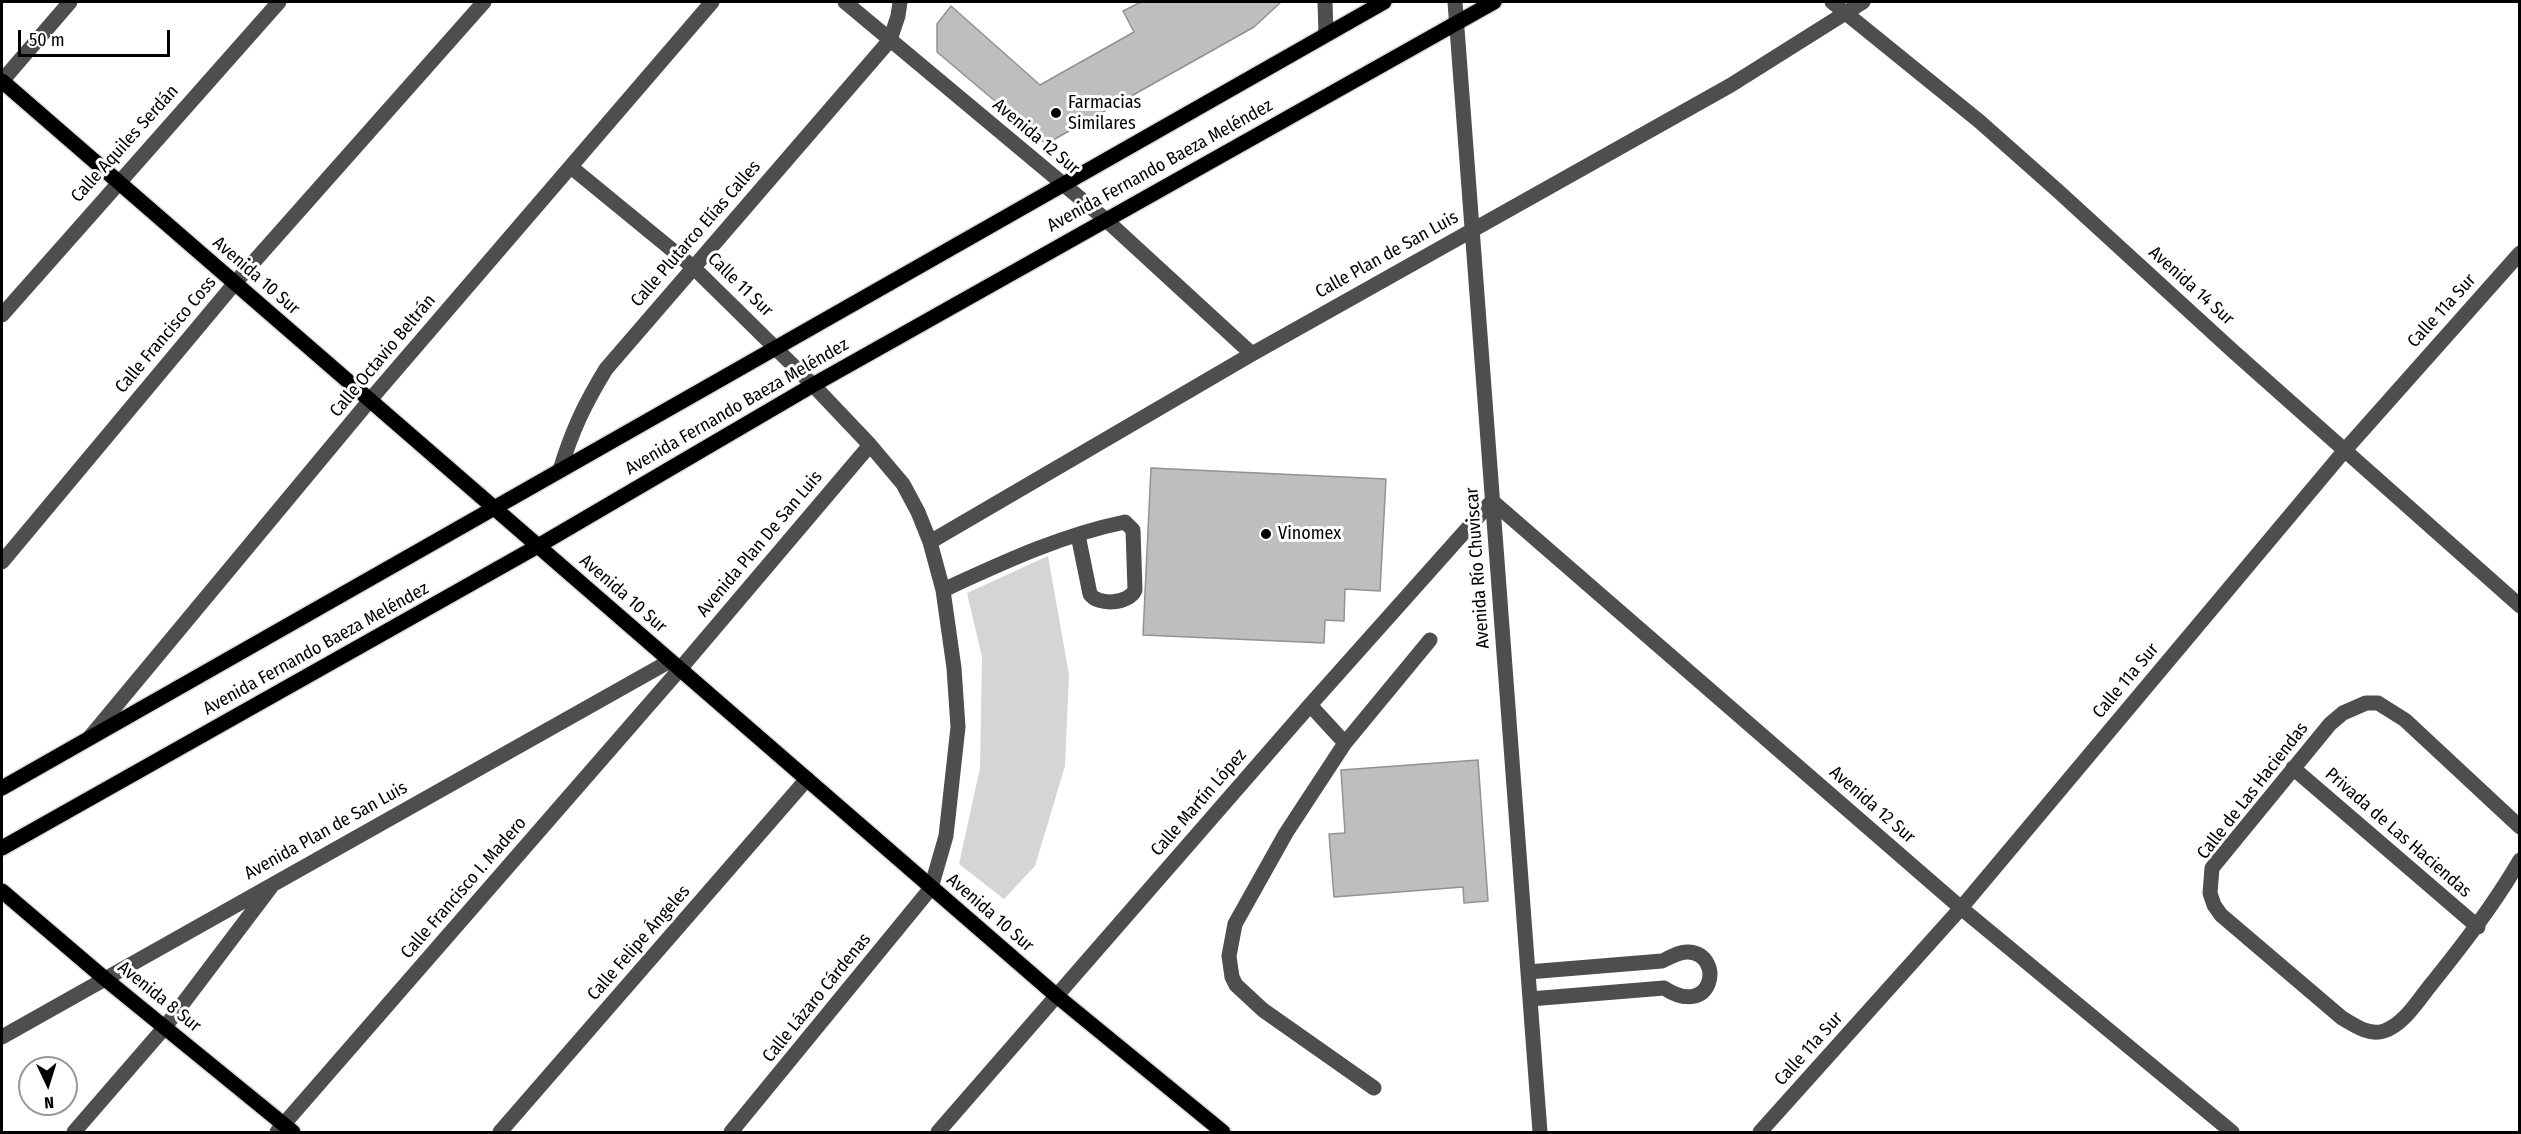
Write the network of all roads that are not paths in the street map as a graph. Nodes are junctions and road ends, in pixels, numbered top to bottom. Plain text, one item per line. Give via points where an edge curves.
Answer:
1 (70, 2) edge
2 (279, 2) edge
3 (484, 2) edge
4 (712, 2) edge
5 (845, 2) edge
6 (912, 2) edge
7 (1325, 2) edge
8 (1384, 2) edge
9 (1455, 2) edge
10 (1494, 2) edge
11 (1832, 2) edge
12 (1863, 2) edge
13 (899, 9) edge
14 (1845, 14) junction
15 (1456, 23) junction
16 (1326, 34) junction
17 (890, 40) junction
18 (2, 81) edge
19 (571, 167) junction
20 (117, 181) junction
21 (1062, 184) junction
22 (1105, 219) junction
23 (1472, 229) junction
24 (2520, 253) edge
25 (693, 267) junction
26 (235, 283) junction
27 (2, 315) edge
28 (776, 347) junction
29 (1252, 354) junction
30 (813, 385) junction
31 (370, 400) junction
32 (870, 445) junction
33 (2345, 450) junction
34 (560, 470) junction
35 (1492, 501) junction
36 (494, 507) junction
37 (1078, 535) junction
38 (930, 542) junction
39 (538, 546) junction
40 (2, 562) edge
41 (943, 590) junction
42 (2520, 606) edge
43 (1430, 640) dead end
44 (675, 665) junction
45 (1310, 705) junction
46 (88, 739) junction
47 (1345, 743) junction
48 (2293, 768) junction
49 (807, 779) junction
50 (2, 788) edge
51 (2520, 827) edge
52 (2, 848) edge
53 (2520, 860) edge
54 (275, 881) junction
55 (931, 888) junction
56 (2, 891) edge
57 (1961, 908) junction
58 (2478, 927) junction
59 (1528, 972) junction
60 (104, 978) junction
61 (1058, 997) junction
62 (1530, 999) junction
63 (165, 1027) junction
64 (2, 1037) edge
65 (1374, 1088) dead end
66 (284, 1130) edge
67 (74, 1132) edge
68 (500, 1132) edge
69 (731, 1132) edge
70 (938, 1132) edge
71 (1223, 1132) edge
72 (1540, 1132) edge
73 (1760, 1132) edge
74 (2232, 1132) edge

1 - 18 street
2 - 20 street, Calle Aquiles Serdán
3 - 26 street, Calle Francisco Coss
4 - 19 street, Calle Octavio Beltrán
5 - 17 street, Avenida 12 Sur
6 - 13 street
7 - 16 street
8 - 16 main road, Avenida Fernando Baeza Meléndez
9 - 15 street, Avenida Río Chuviscar
10 - 15 main road, Avenida Fernando Baeza Meléndez
11 - 14 street, Avenida 14 Sur
12 - 14 street, Calle Plan de San Luis
13 - 17 street
14 - 23 street, Calle Plan de San Luis via 1731,86
14 - 33 street, Avenida 14 Sur via 1996,137
15 - 22 main road, Avenida Fernando Baeza Meléndez
15 - 23 street, Avenida Río Chuviscar
16 - 21 main road, Avenida Fernando Baeza Meléndez
17 - 21 street, Avenida 12 Sur
17 - 25 street, Calle Plutarco Elías Calles
18 - 20 main road, Avenida 10 Sur
19 - 25 street, Calle 11 Sur
19 - 31 street, Calle Octavio Beltrán
20 - 26 main road, Avenida 10 Sur
20 - 27 street, Calle Aquiles Serdán
21 - 22 street, Avenida 12 Sur
21 - 28 main road, Avenida Fernando Baeza Meléndez
22 - 29 street, Avenida 12 Sur
22 - 30 main road, Avenida Fernando Baeza Meléndez
23 - 29 street, Calle Plan de San Luis
23 - 35 street, Avenida Río Chuviscar
24 - 33 street, Calle 11a Sur
25 - 28 street, Calle 11 Sur
25 - 34 street, Calle Plutarco Elías Calles via 606,369 572,430
26 - 31 main road, Avenida 10 Sur
26 - 40 street, Calle Francisco Coss
28 - 30 street, Calle 11 Sur
28 - 34 main road, Avenida Fernando Baeza Meléndez
29 - 38 street, Calle Plan de San Luis
30 - 32 street, Calle 11 Sur
30 - 39 main road, Avenida Fernando Baeza Meléndez
31 - 36 main road, Avenida 10 Sur
31 - 46 street, Calle Octavio Beltrán
32 - 38 street, Calle 11 Sur via 903,484
32 - 44 street, Avenida Plan De San Luis
33 - 42 street, Avenida 14 Sur
33 - 57 street, Calle 11a Sur
34 - 36 main road, Avenida Fernando Baeza Meléndez
35 - 45 street, Calle Martín López
35 - 57 street, Avenida 12 Sur
35 - 59 street, Avenida Río Chuviscar
36 - 39 main road, Avenida 10 Sur
36 - 46 main road, Avenida Fernando Baeza Meléndez
37 - 37 street via 1129,524 1133,530 1133,596 1094,600
37 - 41 street via 1038,548
38 - 41 street, Calle 11 Sur
39 - 44 main road, Avenida 10 Sur
39 - 52 main road, Avenida Fernando Baeza Meléndez
41 - 55 street, Calle 11 Sur via 958,727 946,836
43 - 47 street
44 - 49 main road, Avenida 10 Sur
44 - 54 street, Avenida Plan de San Luis
44 - 66 street, Calle Francisco I. Madero
45 - 47 street
45 - 61 street, Calle Martín López
46 - 50 main road, Avenida Fernando Baeza Meléndez
47 - 65 street via 1286,833 1235,924 1229,956 1236,985 1263,1010
48 - 51 street, Calle de Las Haciendas via 2343,713 2366,703 2378,703 2405,720
48 - 58 street, Privada de Las Haciendas
48 - 58 street, Calle de Las Haciendas via 2212,868 2210,893 2221,915 2342,1018 2374,1032 2393,1027 2408,1013
49 - 55 main road, Avenida 10 Sur
49 - 68 street, Calle Felipe Ángeles
53 - 58 street, Calle de Las Haciendas
54 - 60 street, Avenida Plan de San Luis
54 - 63 street
55 - 61 main road, Avenida 10 Sur
55 - 69 street, Calle Lázaro Cárdenas
56 - 60 main road, Avenida 8 Sur
57 - 73 street, Calle 11a Sur
57 - 74 street, Avenida 12 Sur
59 - 62 street, Avenida Río Chuviscar
59 - 62 street via 1662,961 1689,951 1703,957 1711,971 1708,986 1688,999 1664,988
60 - 63 main road, Avenida 8 Sur
60 - 64 street, Avenida Plan de San Luis
61 - 70 street, Calle Martín López
61 - 71 main road, Avenida 10 Sur
62 - 72 street, Avenida Río Chuviscar
63 - 66 main road, Avenida 8 Sur
63 - 67 street

